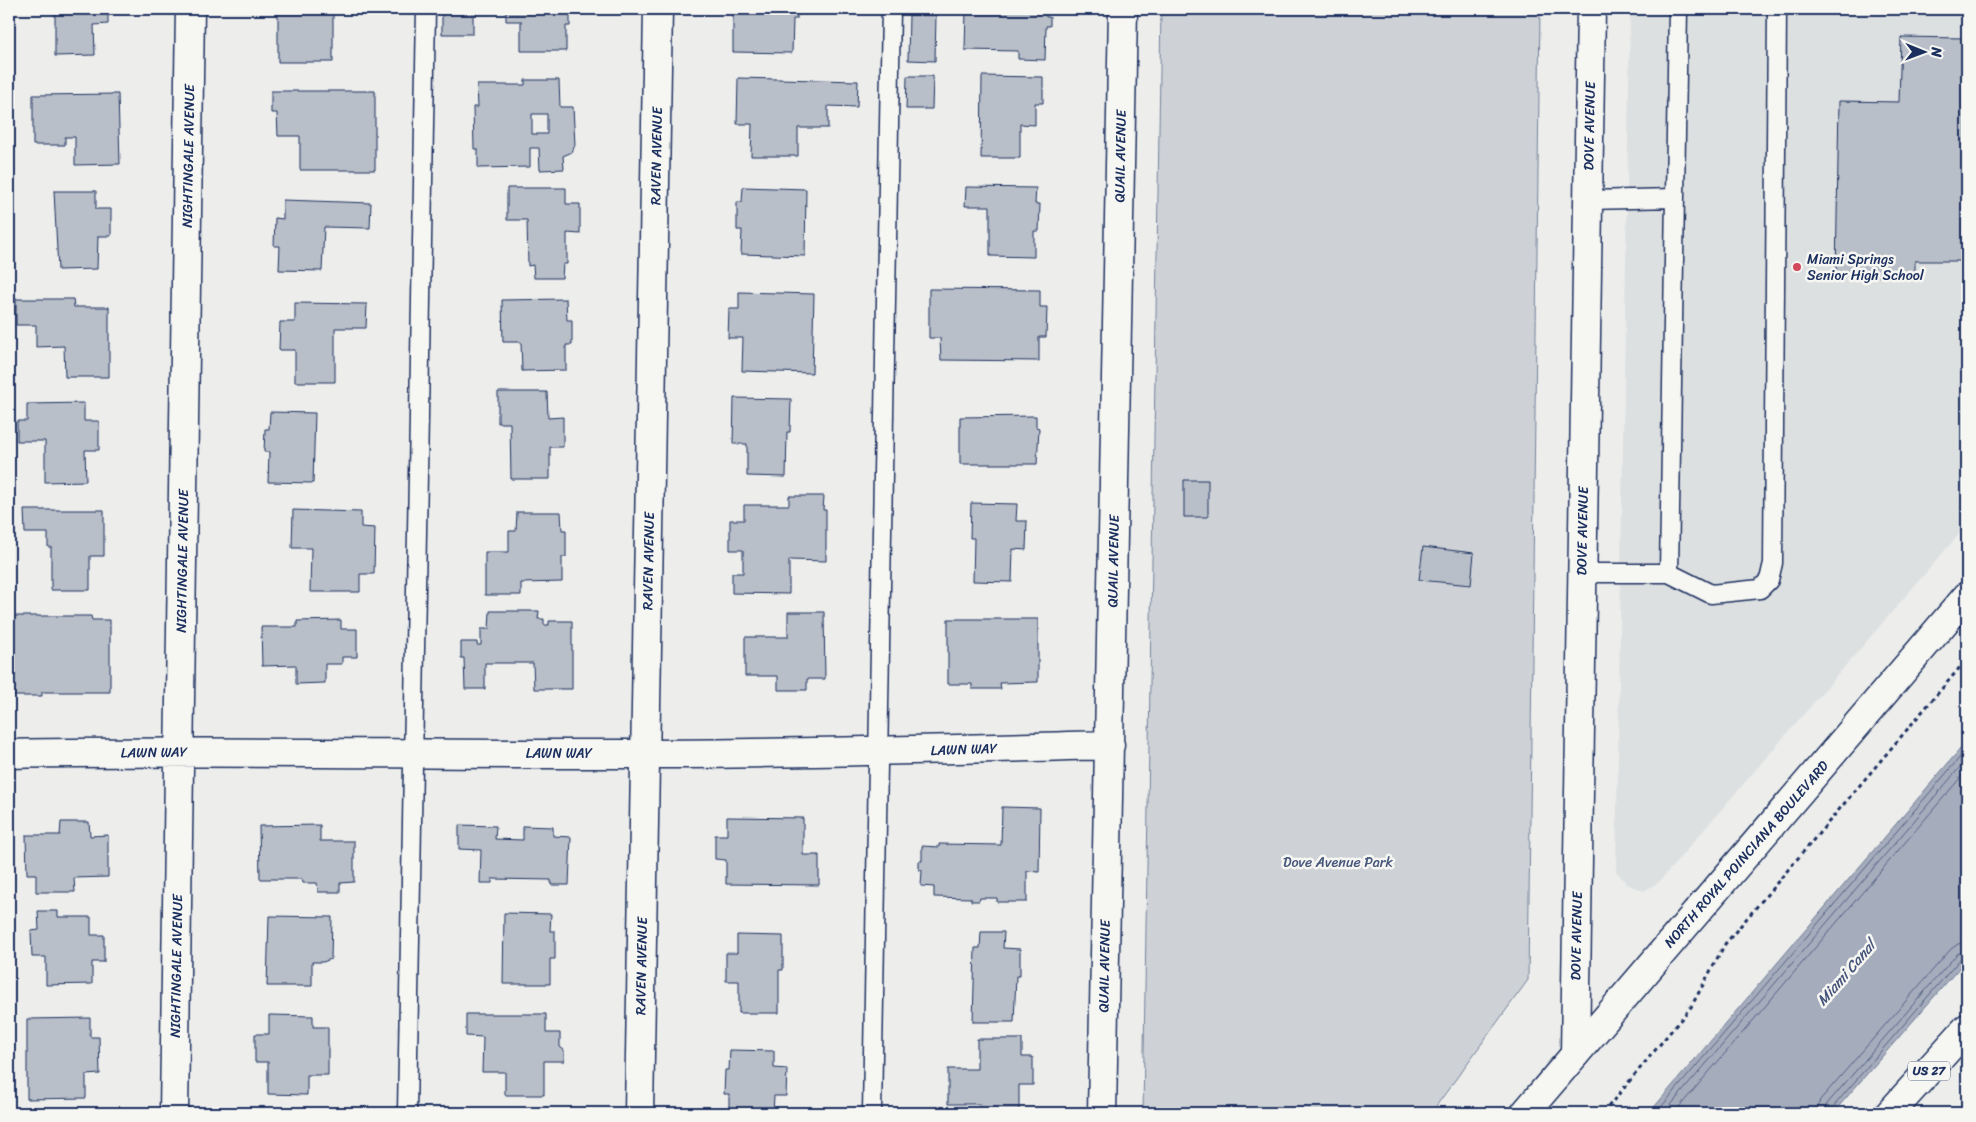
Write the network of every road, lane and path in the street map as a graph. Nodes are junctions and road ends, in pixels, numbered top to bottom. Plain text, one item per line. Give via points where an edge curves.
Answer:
1 (190, 9) edge
2 (426, 9) edge
3 (658, 9) edge
4 (891, 9) edge
5 (1123, 9) edge
6 (1591, 9) edge
7 (1678, 9) edge
8 (1777, 9) edge
9 (1675, 198) junction
10 (1588, 200) junction
11 (1581, 573) junction
12 (1669, 573) junction
13 (1967, 596) edge
14 (1967, 659) edge
15 (1110, 745) junction
16 (180, 751) junction
17 (414, 752) junction
18 (877, 752) junction
19 (9, 754) edge
20 (644, 754) junction
21 (1967, 1028) edge
22 (1575, 1054) junction
23 (174, 1113) edge
24 (407, 1113) edge
25 (639, 1113) edge
26 (872, 1113) edge
27 (1102, 1113) edge
28 (1525, 1113) edge
29 (1602, 1113) edge
30 (1890, 1113) edge

1 - 16 main road, NIGHTINGALE AVENUE
2 - 17 lane
3 - 20 main road, RAVEN AVENUE
4 - 18 lane
5 - 15 main road, QUAIL AVENUE
6 - 10 main road, DOVE AVENUE
7 - 9 lane
8 - 12 lane via 1773,563 1769,580 1760,589 1711,594
9 - 10 lane
9 - 12 lane
10 - 11 main road, DOVE AVENUE
11 - 12 lane
11 - 22 main road, DOVE AVENUE
13 - 22 main road, NORTH ROYAL POINCIANA BOULEVARD
14 - 29 path via 1725,944 1691,1007
15 - 18 main road, LAWN WAY
15 - 27 main road, QUAIL AVENUE
16 - 17 main road, LAWN WAY
16 - 19 main road, LAWN WAY
16 - 23 main road, NIGHTINGALE AVENUE
17 - 20 main road, LAWN WAY
17 - 24 lane
18 - 20 main road, LAWN WAY
18 - 26 lane
20 - 25 main road, RAVEN AVENUE
21 - 30 main road, US 27
22 - 28 main road, NORTH ROYAL POINCIANA BOULEVARD

